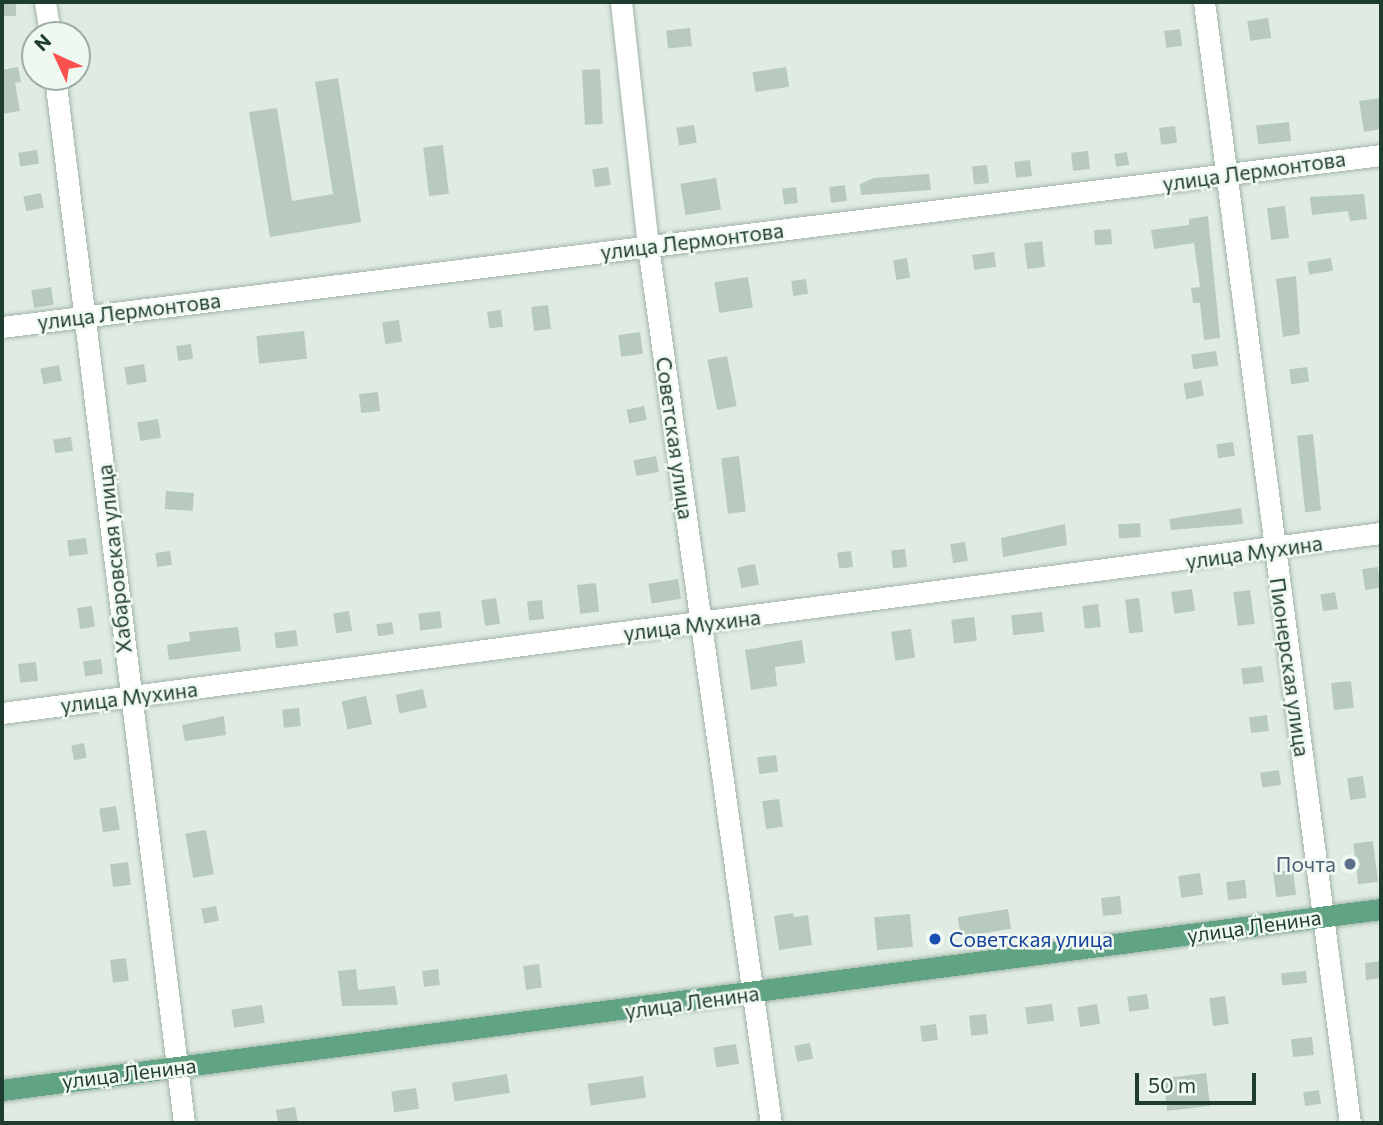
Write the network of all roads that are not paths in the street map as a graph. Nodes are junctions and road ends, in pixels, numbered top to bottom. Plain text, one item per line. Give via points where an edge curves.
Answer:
1 (45, 2) edge
2 (621, 2) edge
3 (1204, 2) edge
4 (48, 21) edge
5 (57, 91) edge
6 (1381, 155) edge
7 (1224, 176) junction
8 (649, 246) junction
9 (86, 316) junction
10 (2, 327) edge
11 (1381, 533) edge
12 (1274, 550) junction
13 (701, 624) junction
14 (129, 697) junction
15 (2, 713) edge
16 (1381, 909) edge
17 (1326, 916) junction
18 (756, 993) junction
19 (177, 1067) junction
20 (2, 1090) edge
21 (184, 1123) edge
22 (771, 1123) edge
23 (1350, 1123) edge

1 - 4 street
2 - 8 street, Советская улица
3 - 7 street, Пионерская улица
5 - 9 street, Хабаровская улица
6 - 7 street, улица Лермонтова
7 - 8 street, улица Лермонтова
7 - 12 street, Пионерская улица
8 - 9 street, улица Лермонтова
8 - 13 street, Советская улица
9 - 10 street, улица Лермонтова
9 - 14 street, Хабаровская улица
11 - 12 street, улица Мухина
12 - 13 street, улица Мухина
12 - 17 street, Пионерская улица
13 - 14 street, улица Мухина
13 - 18 street, Советская улица
14 - 15 street, улица Мухина
14 - 19 street, Хабаровская улица
16 - 17 main road, улица Ленина
17 - 18 main road, улица Ленина via 877,973
17 - 23 street, Пионерская улица
18 - 19 main road, улица Ленина
18 - 22 street, Советская улица
19 - 20 main road, улица Ленина
19 - 21 street, Хабаровская улица

